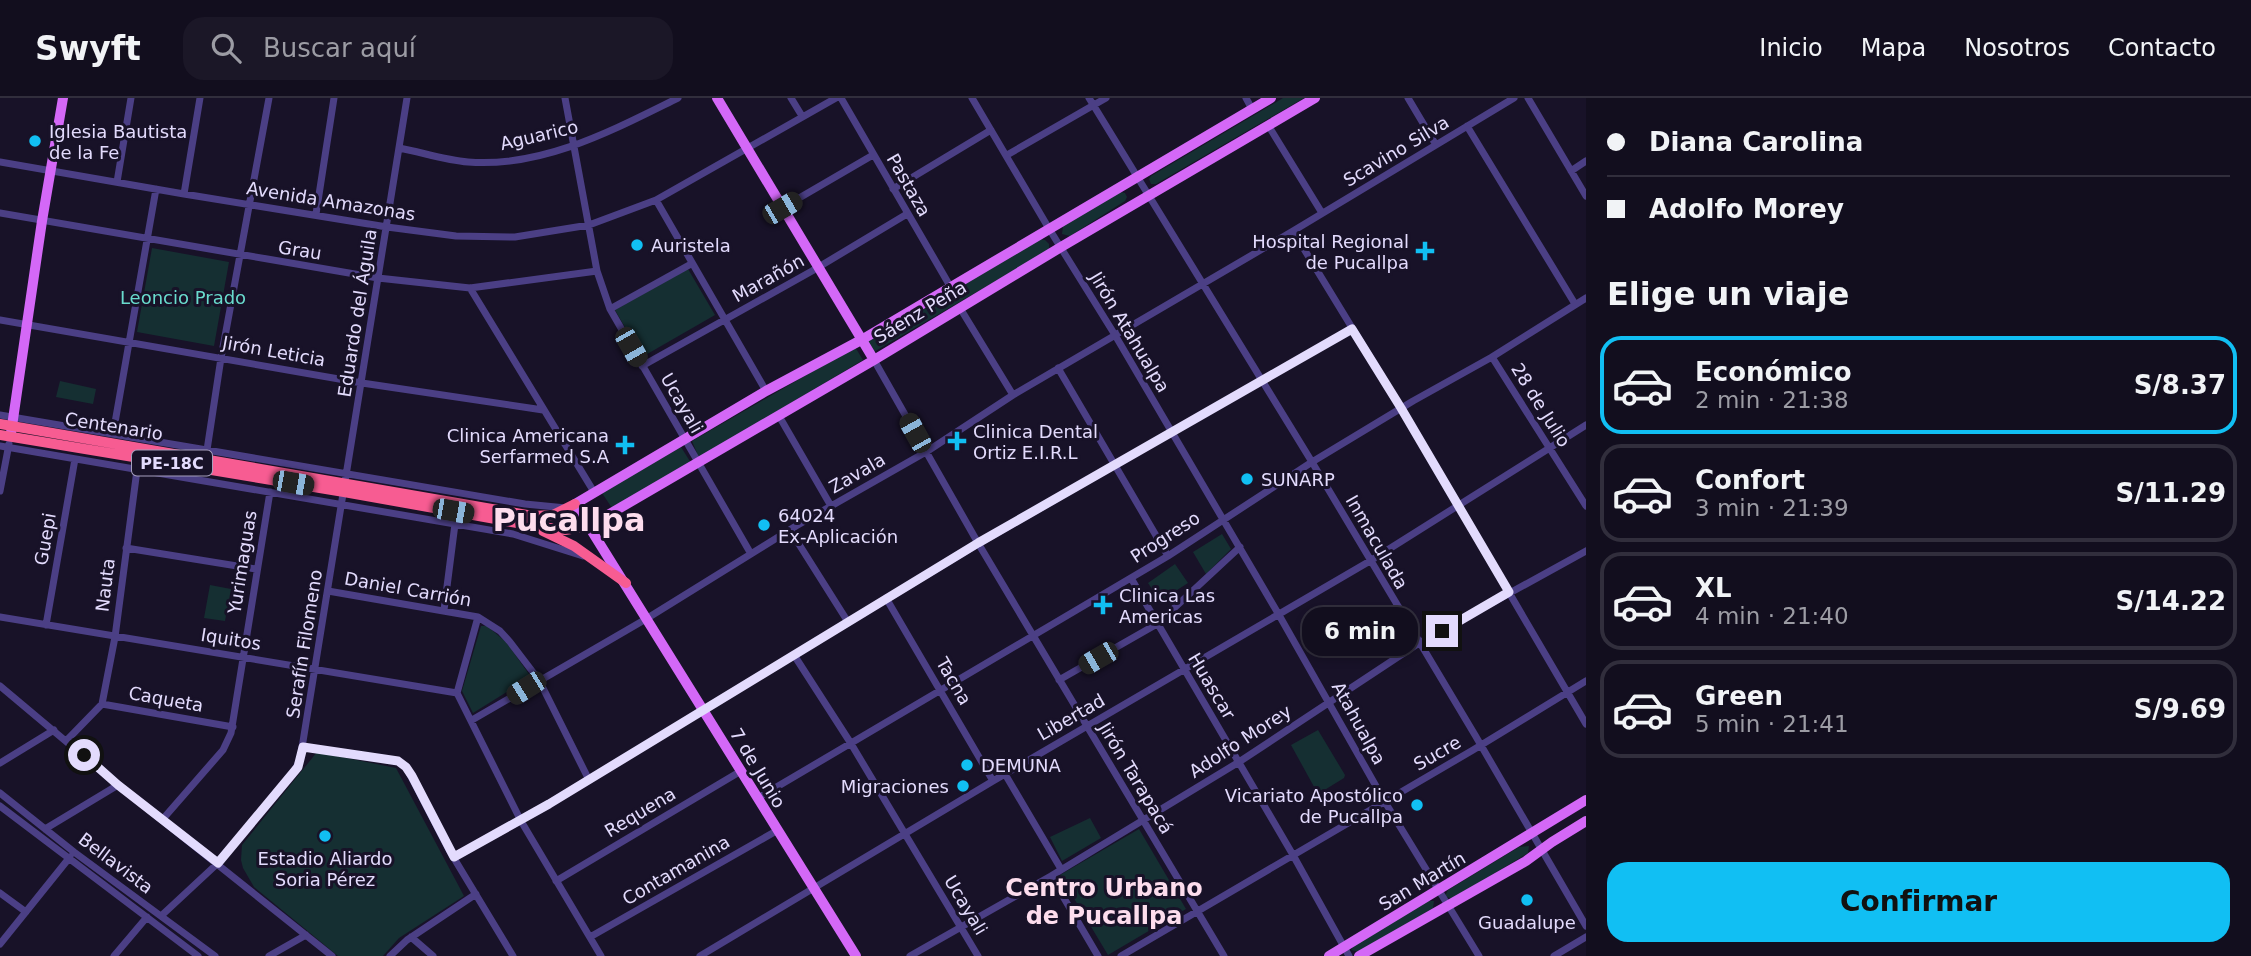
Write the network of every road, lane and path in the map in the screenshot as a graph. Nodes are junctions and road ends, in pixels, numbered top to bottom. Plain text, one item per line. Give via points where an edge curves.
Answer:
1 (63, 98) edge
2 (131, 98) edge
3 (200, 98) edge
4 (269, 98) edge
5 (334, 98) edge
6 (407, 98) edge
7 (565, 98) edge
8 (678, 98) edge
9 (717, 98) edge
10 (791, 98) edge
11 (839, 98) edge
12 (972, 98) edge
13 (1089, 98) edge
14 (1106, 98) edge
15 (1246, 98) edge
16 (1271, 98) edge
17 (1315, 98) edge
18 (1408, 98) edge
19 (1514, 98) edge
20 (1528, 98) edge
21 (1094, 106) junction
22 (1252, 109) junction
23 (802, 116) junction
24 (1268, 125) junction
25 (1467, 126) junction
26 (991, 130) junction
27 (1436, 145) junction
28 (575, 146) junction
29 (399, 148) junction
30 (747, 148) junction
31 (873, 155) junction
32 (1007, 155) junction
33 (0, 162) edge
34 (1586, 162) edge
35 (51, 171) junction
36 (1571, 171) junction
37 (1136, 176) junction
38 (117, 182) junction
39 (156, 189) junction
40 (893, 189) junction
41 (184, 194) junction
42 (1148, 196) junction
43 (1586, 196) edge
44 (656, 200) junction
45 (251, 204) junction
46 (782, 208) junction
47 (0, 213) edge
48 (1322, 213) junction
49 (316, 214) junction
50 (907, 214) junction
51 (42, 221) junction
52 (589, 225) junction
53 (387, 226) junction
54 (1048, 228) junction
55 (1293, 231) junction
56 (146, 239) junction
57 (1061, 247) junction
58 (241, 256) junction
59 (691, 264) junction
60 (818, 268) junction
61 (597, 271) junction
62 (378, 278) junction
63 (1204, 284) junction
64 (950, 286) junction
65 (470, 288) junction
66 (1586, 298) edge
67 (1575, 304) junction
68 (960, 308) junction
69 (610, 309) junction
70 (725, 319) junction
71 (0, 320) edge
72 (26, 324) junction
73 (1352, 329) junction
74 (1115, 335) junction
75 (863, 338) junction
76 (128, 342) junction
77 (1492, 357) junction
78 (221, 358) junction
79 (874, 360) junction
80 (642, 366) junction
81 (1058, 368) junction
82 (1261, 381) junction
83 (362, 383) junction
84 (766, 391) junction
85 (1013, 395) junction
86 (1401, 408) junction
87 (543, 410) junction
88 (0, 415) edge
89 (779, 416) junction
90 (1586, 425) edge
91 (6, 433) edge
92 (1171, 433) junction
93 (113, 434) junction
94 (685, 440) junction
95 (1549, 448) junction
96 (207, 450) junction
97 (926, 452) junction
98 (75, 459) junction
99 (1312, 462) junction
100 (698, 464) junction
101 (1115, 465) junction
102 (136, 470) junction
103 (346, 482) junction
104 (0, 492) edge
105 (270, 492) junction
106 (594, 492) junction
107 (341, 505) junction
108 (1457, 505) junction
109 (571, 506) junction
110 (831, 506) junction
111 (1586, 506) edge
112 (553, 515) joint
113 (1223, 519) junction
114 (455, 524) junction
115 (534, 526) junction
116 (589, 526) junction
117 (790, 530) junction
118 (978, 543) junction
119 (1240, 547) junction
120 (126, 548) junction
121 (1586, 551) edge
122 (751, 554) junction
123 (1168, 556) junction
124 (594, 560) junction
125 (1370, 561) junction
126 (256, 569) junction
127 (1130, 578) junction
128 (626, 583) junction
129 (328, 591) junction
130 (1509, 592) junction
131 (886, 598) junction
132 (444, 611) junction
133 (1279, 615) junction
134 (0, 617) edge
135 (478, 617) junction
136 (646, 619) junction
137 (848, 622) junction
138 (1157, 624) junction
139 (46, 625) junction
140 (1033, 635) junction
141 (115, 637) junction
142 (1419, 643) junction
143 (794, 655) junction
144 (243, 657) junction
145 (315, 669) junction
146 (1185, 670) junction
147 (539, 680) junction
148 (1059, 680) junction
149 (1586, 681) edge
150 (0, 685) edge
151 (941, 690) junction
152 (1567, 692) junction
153 (457, 693) junction
154 (1329, 702) junction
155 (102, 704) junction
156 (704, 709) junction
157 (472, 720) junction
158 (1586, 724) edge
159 (1086, 726) junction
160 (233, 727) junction
161 (54, 730) junction
162 (67, 740) junction
163 (850, 742) junction
164 (1481, 745) junction
165 (303, 747) junction
166 (1239, 762) junction
167 (0, 763) edge
168 (741, 771) junction
169 (1005, 774) junction
170 (589, 780) junction
171 (993, 781) junction
172 (118, 785) junction
173 (0, 793) edge
174 (758, 798) junction
175 (1586, 800) edge
176 (1385, 802) junction
177 (0, 806) edge
178 (162, 820) junction
179 (521, 821) junction
180 (1143, 821) junction
181 (1586, 821) edge
182 (45, 829) junction
183 (778, 830) junction
184 (905, 833) junction
185 (1531, 834) junction
186 (1541, 850) junction
187 (74, 852) junction
188 (1293, 855) junction
189 (454, 857) junction
190 (69, 859) junction
191 (218, 863) junction
192 (1060, 869) junction
193 (1051, 876) junction
194 (556, 881) junction
195 (813, 888) junction
196 (1438, 890) junction
197 (0, 893) edge
198 (476, 894) junction
199 (1448, 905) junction
200 (1197, 910) junction
201 (26, 912) junction
202 (161, 916) junction
203 (147, 917) junction
204 (1586, 926) edge
205 (961, 927) junction
206 (306, 935) junction
207 (411, 937) junction
208 (590, 937) junction
209 (1586, 937) edge
210 (0, 944) edge
211 (1346, 951) edge
212 (114, 956) edge
213 (198, 956) edge
214 (215, 956) edge
215 (269, 956) edge
216 (332, 956) edge
217 (390, 956) edge
218 (433, 956) edge
219 (513, 956) edge
220 (601, 956) edge
221 (700, 956) edge
222 (856, 956) edge
223 (910, 956) edge
224 (978, 956) edge
225 (1098, 956) edge
226 (1121, 956) edge
227 (1224, 956) edge
228 (1329, 956) edge
229 (1359, 956) edge
230 (1479, 956) edge
231 (1554, 956) edge

1 - 35 main road
2 - 38 street
3 - 41 street
4 - 45 street
5 - 49 street
6 - 29 street, Eduardo del Águila
7 - 28 street, Ucayali
8 - 28 street, Aguarico
9 - 30 main road
10 - 23 street
11 - 23 street, Avenida Amazonas
11 - 31 street, Pastaza
12 - 26 street, Jirón Atahualpa
13 - 21 street, Inmaculada
14 - 21 street
15 - 22 street
16 - 22 main road, Sáenz Peña
17 - 24 main road, Sáenz Peña
18 - 27 street
19 - 25 street, Scavino Silva
20 - 36 street
21 - 32 street
21 - 37 street, Inmaculada
22 - 37 main road, Sáenz Peña
23 - 30 street, Avenida Amazonas
24 - 42 main road, Sáenz Peña
24 - 48 street
25 - 27 street, Scavino Silva
25 - 67 street
26 - 32 street, Jirón Atahualpa
26 - 40 street
27 - 48 street, Scavino Silva
28 - 29 street, Aguarico via 510,161 468,162
28 - 52 street, Ucayali
29 - 53 street, Eduardo del Águila
30 - 44 street, Avenida Amazonas
30 - 46 main road
31 - 40 street, Pastaza
31 - 46 street
32 - 54 street, Jirón Atahualpa
33 - 35 street, Avenida Amazonas
34 - 36 street
35 - 38 street, Avenida Amazonas
35 - 51 main road
36 - 43 street
37 - 42 street, Inmaculada
37 - 54 main road, Sáenz Peña
38 - 39 street, Avenida Amazonas
39 - 41 street, Avenida Amazonas
39 - 56 street
40 - 50 street, Pastaza
41 - 45 street, Avenida Amazonas
42 - 57 main road, Sáenz Peña
42 - 63 street, Inmaculada
44 - 52 street, Avenida Amazonas
44 - 59 street
45 - 49 street, Avenida Amazonas
45 - 58 street
46 - 60 main road
47 - 51 street, Grau
48 - 55 street, Scavino Silva
49 - 53 street, Avenida Amazonas
50 - 60 street, Marañón
50 - 64 street, Pastaza
51 - 56 street, Grau
51 - 72 main road
52 - 53 street, Avenida Amazonas via 515,237 456,236
52 - 61 street, Ucayali
53 - 62 street, Eduardo del Águila
54 - 57 street, Jirón Atahualpa
54 - 64 main road, Sáenz Peña
55 - 63 street, Zavala
55 - 73 street
56 - 58 street, Grau
56 - 76 street
57 - 68 main road, Sáenz Peña
57 - 74 street, Jirón Atahualpa
58 - 62 street, Grau
58 - 78 street
59 - 69 street
59 - 70 street
60 - 70 street, Marañón
60 - 75 main road
61 - 65 street, Grau
61 - 69 street, Ucayali
62 - 65 street, Grau
62 - 83 street, Eduardo del Águila
63 - 74 street, Zavala
63 - 82 street, Inmaculada
64 - 75 main road, Sáenz Peña
65 - 87 street
66 - 67 street, Progreso
67 - 77 street, Progreso
68 - 79 main road, Sáenz Peña
68 - 85 street
69 - 80 street, Ucayali
70 - 80 street, Marañón
70 - 84 street
71 - 72 street, Jirón Leticia
72 - 76 street, Jirón Leticia
72 - 91 main road
73 - 82 street
73 - 86 street
74 - 81 street, Zavala
74 - 92 street, Jirón Atahualpa
75 - 79 main road
75 - 84 main road, Sáenz Peña
76 - 78 street, Jirón Leticia
76 - 93 street
77 - 86 street, Progreso
77 - 95 street, 28 de Julio
78 - 83 street, Jirón Leticia
78 - 96 street
79 - 89 main road, Sáenz Peña
79 - 97 street, Jirón Tarapacá
80 - 94 street, Ucayali
81 - 85 street, Zavala
81 - 101 street
82 - 92 street
82 - 99 street, Inmaculada
83 - 87 street, Jirón Leticia
83 - 103 street, Eduardo del Águila
84 - 94 main road, Sáenz Peña
85 - 97 street, Zavala
86 - 99 street, Progreso
86 - 108 street
87 - 106 street
88 - 91 street
89 - 100 main road, Sáenz Peña
89 - 110 street
90 - 95 street, Libertad
91 - 93 street
91 - 98 street
91 - 103 highway, Centenario / PE-18C
91 - 104 street
92 - 101 street
92 - 113 street, Atahualpa
93 - 96 street
94 - 100 street, Ucayali
94 - 106 main road, Sáenz Peña
95 - 108 street, Libertad
95 - 111 street, 28 de Julio
96 - 103 street
97 - 110 street, Zavala
97 - 118 street, Jirón Tarapacá
98 - 102 street
98 - 139 street, Guepi
99 - 113 street, Progreso
99 - 125 street, Inmaculada
100 - 116 main road, Sáenz Peña
100 - 122 street, Ucayali
101 - 118 street
101 - 123 street
102 - 105 street
102 - 120 street, Nauta
103 - 107 street, Serafín Filomeno
103 - 109 street
103 - 112 highway, Centenario / PE-18C via 533,516
103 - 115 highway, Centenario / PE-18C
105 - 107 street
105 - 126 street, Yurimaguas
106 - 109 main road, Sáenz Peña
107 - 114 street
107 - 129 street, Serafín Filomeno
108 - 125 street, Libertad
108 - 130 street
109 - 112 highway, Sáenz Peña / PE-18C
109 - 116 main road, 7 de Junio
110 - 117 street, Zavala
113 - 119 street, Atahualpa
113 - 123 street, Progreso
114 - 124 street via 513,534
114 - 132 street
115 - 116 highway, Sáenz Peña / PE-18C via 565,530
115 - 124 highway
116 - 128 main road, 7 de Junio
117 - 122 street, Zavala
117 - 137 street
118 - 131 street
118 - 140 street, Jirón Tarapacá
119 - 133 street, Atahualpa
119 - 138 street
120 - 126 street
120 - 141 street, Nauta
121 - 130 street, Adolfo Morey
122 - 136 street, Zavala
123 - 127 street, Progreso
124 - 128 highway
125 - 133 street, Libertad
125 - 142 street, Inmaculada
126 - 144 street, Yurimaguas
127 - 138 street, Huascar
127 - 140 street, Progreso
128 - 136 main road, 7 de Junio
129 - 132 street, Daniel Carrión
129 - 145 street, Serafín Filomeno
130 - 142 street, Adolfo Morey
130 - 152 street
131 - 137 street
131 - 151 street, Tacna
132 - 135 street, Daniel Carrión
133 - 146 street, Libertad
133 - 154 street, Atahualpa
134 - 139 street, Iquitos
135 - 147 street, Daniel Carrión via 500,631
135 - 153 street
136 - 147 street, Zavala
136 - 156 main road, 7 de Junio
137 - 143 street
138 - 146 street, Huascar
138 - 148 street
139 - 141 street, Iquitos
140 - 148 street, Jirón Tarapacá
140 - 151 street, Progreso
141 - 144 street, Iquitos
141 - 155 street, Nauta
142 - 154 street, Adolfo Morey
142 - 164 street, Inmaculada
143 - 156 street
143 - 163 street, Ucayali
144 - 145 street, Iquitos
144 - 160 street, Yurimaguas
145 - 153 street, Iquitos
145 - 165 street, Serafín Filomeno
146 - 159 street, Libertad
146 - 166 street, Huascar
147 - 157 street, Zavala
147 - 170 street, Daniel Carrión
148 - 159 street, Jirón Tarapacá
149 - 152 street, Sucre
150 - 161 street
151 - 163 street, Progreso
151 - 171 street, Tacna
152 - 158 street
152 - 164 street, Sucre
153 - 157 street
154 - 166 street, Adolfo Morey
154 - 176 street, Atahualpa
155 - 160 street, Caqueta
155 - 162 street, Caqueta
156 - 168 main road, 7 de Junio
156 - 170 street
157 - 179 street
159 - 169 street, Libertad
159 - 180 street, Jirón Tarapacá
160 - 178 street, Yurimaguas via 223,750
161 - 162 street
161 - 167 street
162 - 172 street
163 - 174 street, Progreso
163 - 184 street, Ucayali
164 - 176 street, Sucre
164 - 185 street, Inmaculada
165 - 189 street via 398,761 412,776
165 - 191 street, Serafín Filomeno via 298,767
166 - 180 street, Adolfo Morey
166 - 188 street, Huascar
168 - 174 main road, 7 de Junio
168 - 194 street, Requena
169 - 171 street, Libertad
169 - 192 street
170 - 179 street
171 - 184 street, Libertad
172 - 178 street
172 - 182 street
173 - 182 street, Bellavista
174 - 183 main road, 7 de Junio
175 - 185 main road, San Martín
176 - 188 street, Sucre
176 - 196 street, Atahualpa
177 - 190 street, Bellavista
178 - 191 street
179 - 189 street
179 - 194 street
180 - 192 street, Adolfo Morey
180 - 200 street, Jirón Tarapacá
181 - 186 main road, San Martín
182 - 187 street, Bellavista
183 - 195 main road, 7 de Junio
183 - 208 street, Contamanina
184 - 195 street, Libertad
184 - 205 street, Ucayali
185 - 186 street, Inmaculada
185 - 196 main road, San Martín
186 - 199 main road, San Martín
186 - 204 street, Inmaculada
187 - 190 street
187 - 202 street, Bellavista
188 - 200 street, Sucre
188 - 211 street, Huascar
189 - 198 street
190 - 201 street
190 - 203 street, Bellavista
191 - 202 street, Serafín Filomeno
191 - 206 street
192 - 193 street, Adolfo Morey
193 - 205 street, Adolfo Morey
193 - 225 street
194 - 208 street
195 - 221 street, Libertad
195 - 222 main road, 7 de Junio
196 - 199 street, Atahualpa
196 - 211 main road, San Martín
197 - 201 street
198 - 207 street
198 - 219 street
199 - 229 main road, San Martín
199 - 230 street, Atahualpa
200 - 226 street, Sucre
200 - 227 street, Jirón Tarapacá
201 - 210 street
202 - 214 street, Bellavista
203 - 212 street
203 - 213 street, Bellavista
205 - 223 street, Adolfo Morey
205 - 224 street, Ucayali
206 - 215 street
206 - 216 street
207 - 217 street
207 - 218 street
208 - 220 street
209 - 231 street
211 - 228 main road, San Martín

